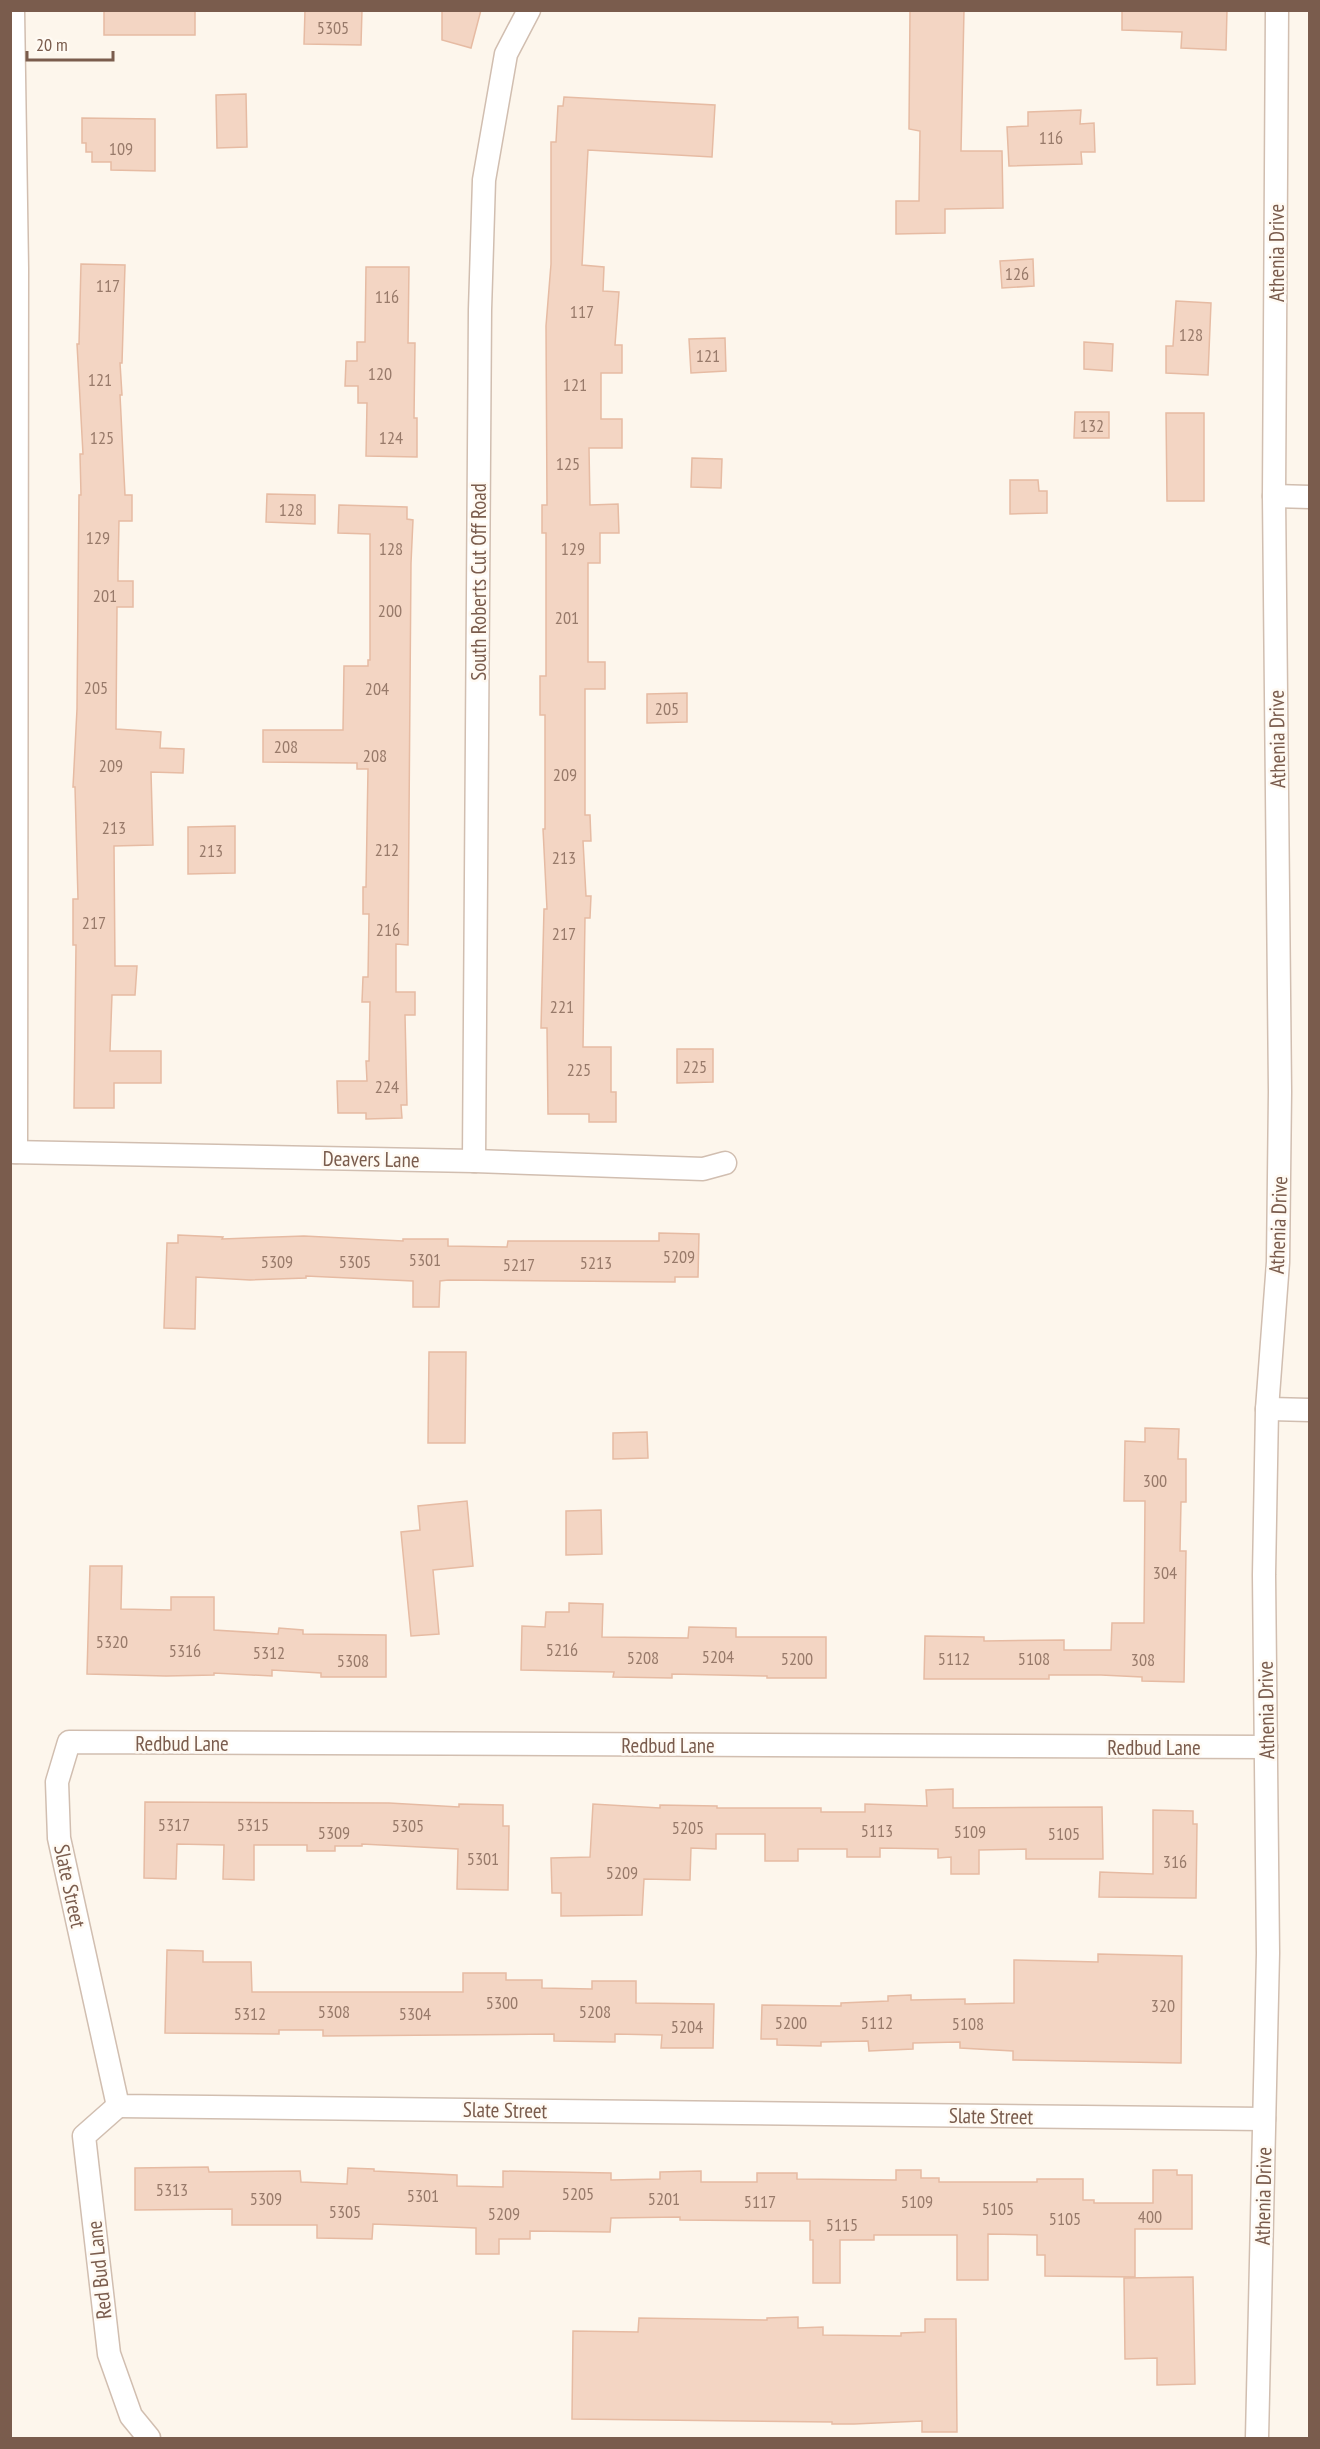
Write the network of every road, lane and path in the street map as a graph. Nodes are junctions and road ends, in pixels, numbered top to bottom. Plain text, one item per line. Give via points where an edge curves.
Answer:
1 (13, 10) edge
2 (529, 10) edge
3 (1277, 10) edge
4 (14, 268) edge
5 (1274, 496) junction
6 (1310, 497) edge
7 (13, 1152) edge
8 (474, 1161) junction
9 (725, 1163) dead end
10 (1267, 1409) junction
11 (1310, 1410) edge
12 (69, 1742) joint
13 (1266, 1747) junction
14 (118, 2106) junction
15 (1264, 2119) junction
16 (149, 2439) edge
17 (1257, 2439) edge

1 - 4 street
2 - 8 street, South Roberts Cut Off Road via 506,54 484,180
3 - 5 street, Athenia Drive
4 - 7 street
5 - 6 street
5 - 10 street, Athenia Drive via 1280,1092 1278,1262
7 - 8 street, Deavers Lane
8 - 9 street, Deavers Lane via 703,1169
10 - 11 street
10 - 13 street, Athenia Drive
12 - 13 street, Redbud Lane
12 - 14 street, Slate Street via 57,1782 59,1838
13 - 15 street, Athenia Drive via 1268,1953
14 - 15 street, Slate Street
14 - 16 street, Red Bud Lane via 84,2136 109,2354 130,2416
15 - 17 street, Athenia Drive

